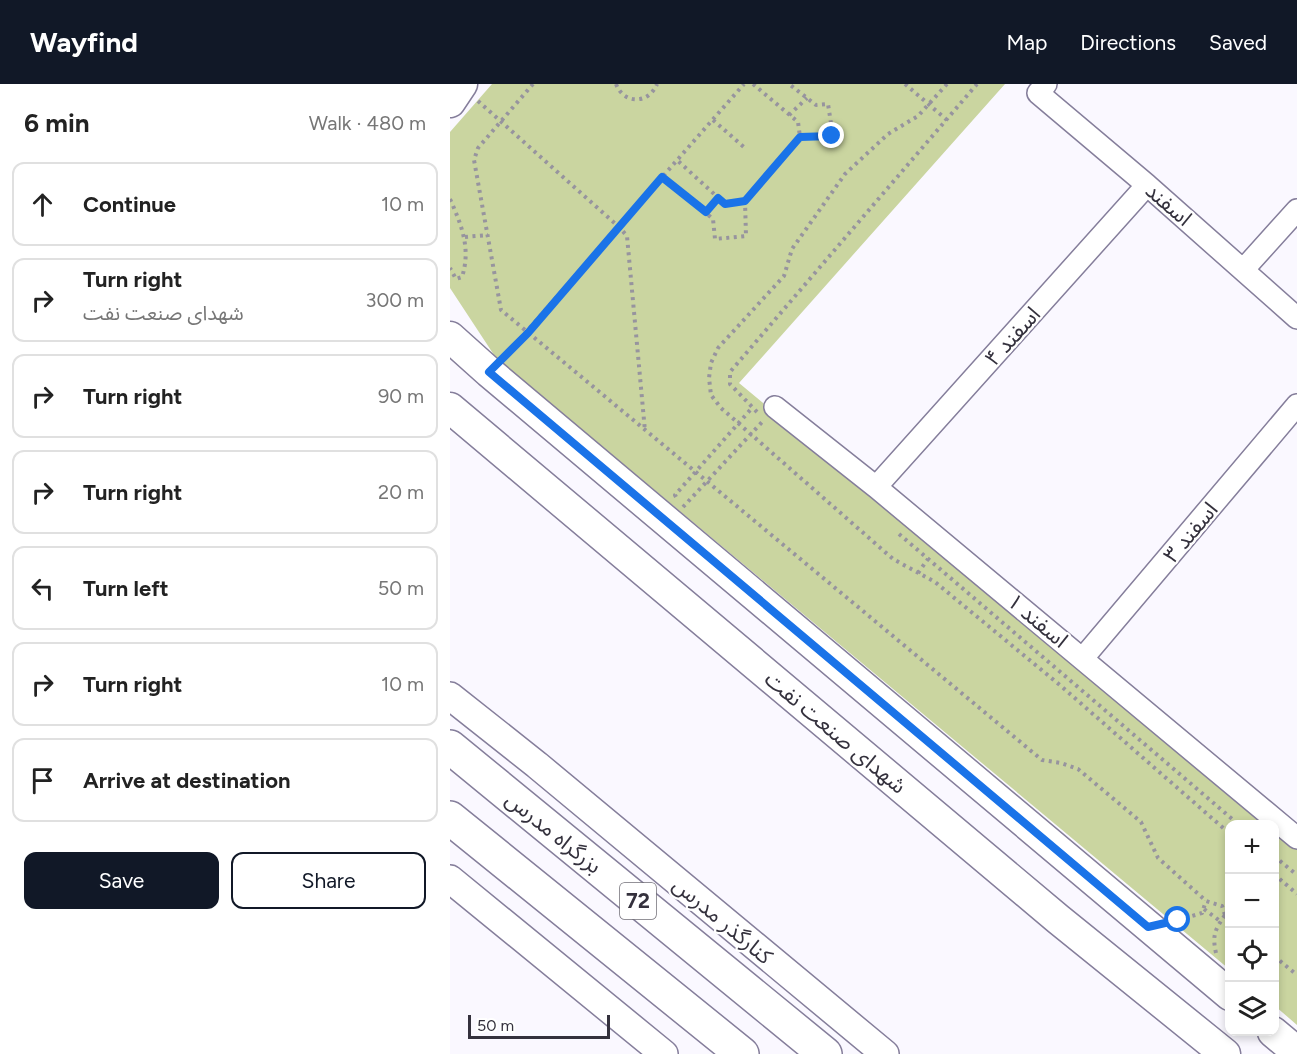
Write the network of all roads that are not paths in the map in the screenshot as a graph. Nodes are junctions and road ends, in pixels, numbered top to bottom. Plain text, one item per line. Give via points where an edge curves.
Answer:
1 (1042, 89) edge
2 (1147, 185) junction
3 (1297, 210) edge
4 (1243, 270) junction
5 (1297, 318) edge
6 (450, 337) edge
7 (1297, 405) edge
8 (450, 408) edge
9 (771, 418) road end
10 (876, 487) junction
11 (1083, 658) junction
12 (450, 696) edge
13 (450, 747) edge
14 (450, 818) edge
15 (1295, 832) edge
16 (450, 879) edge
17 (1225, 991) edge
18 (1278, 1036) edge
19 (1297, 1052) edge
20 (664, 1054) edge
21 (742, 1054) edge
22 (825, 1054) edge
23 (885, 1054) edge
24 (1225, 1054) edge

1 - 2 street, اسفند
2 - 4 street, اسفند
2 - 10 street, اسفند ۴
3 - 4 street
4 - 5 street, اسفند
6 - 17 main road
7 - 11 street, اسفند ۳
8 - 24 main road, شهدای صنعت نفت via 1058,919
9 - 10 street, اسفند ۱
10 - 11 street, اسفند ۱
11 - 15 street, اسفند ۱
12 - 23 street, کنارگذر مدرس
13 - 22 highway, بزرگراه مدرس / 72
14 - 21 highway, 72
16 - 20 street
18 - 19 main road

